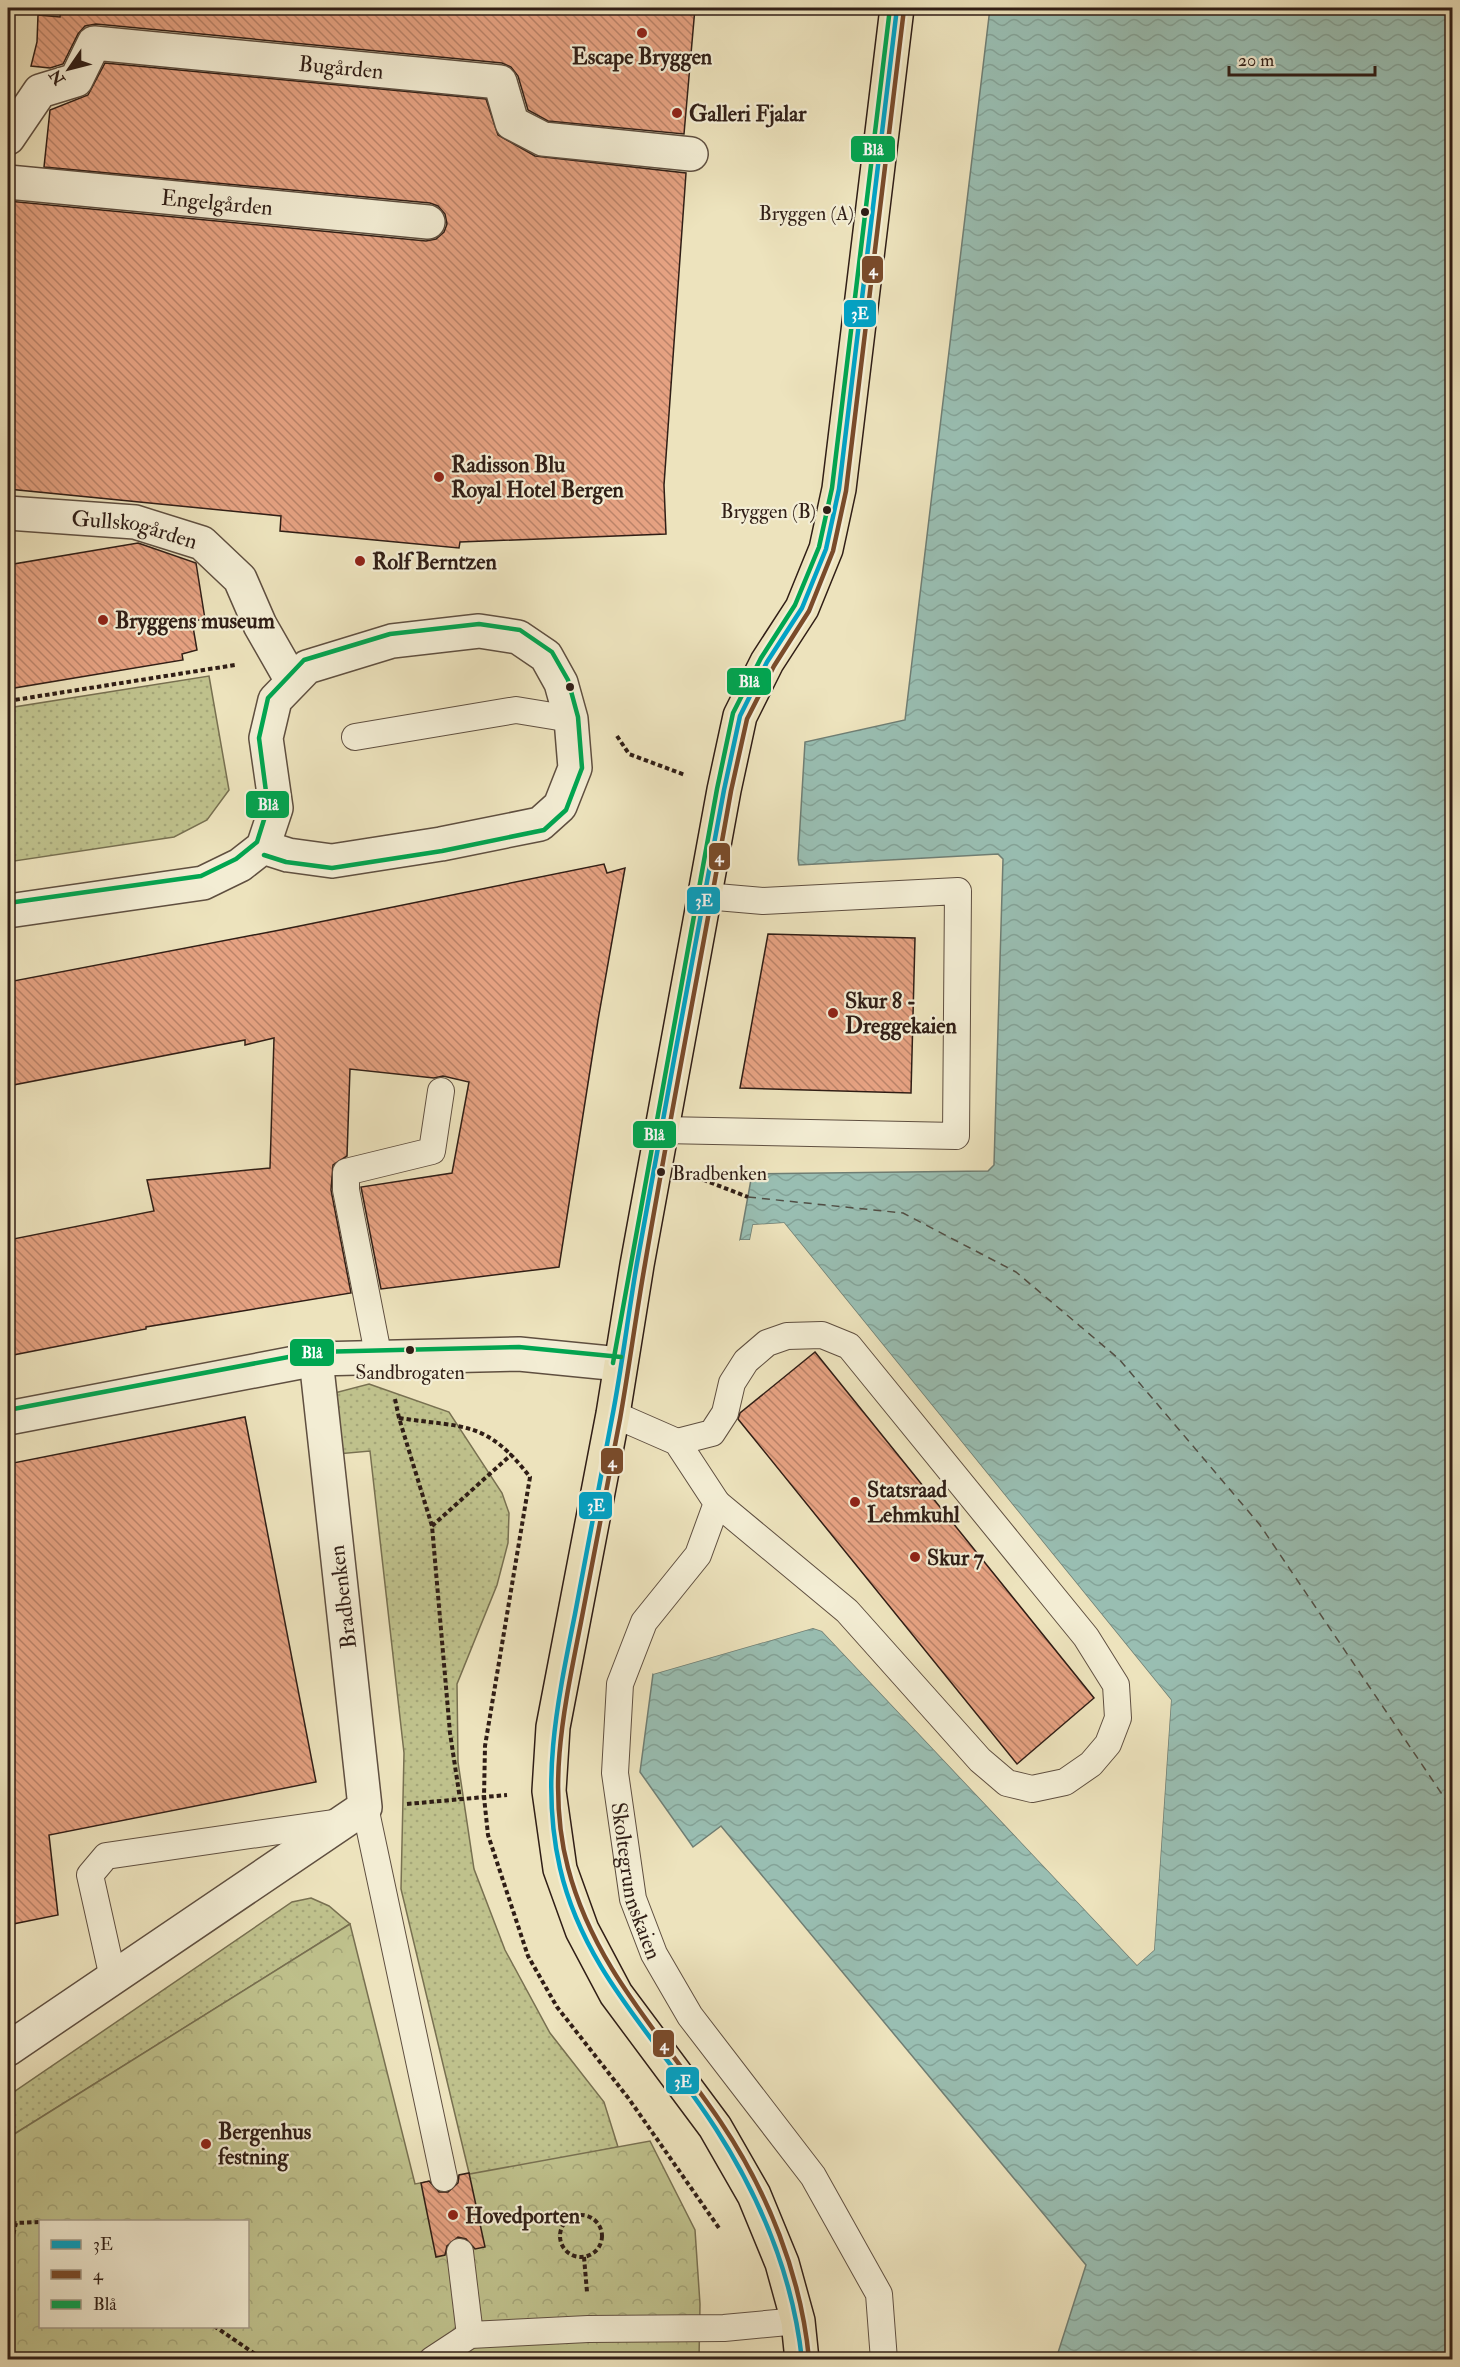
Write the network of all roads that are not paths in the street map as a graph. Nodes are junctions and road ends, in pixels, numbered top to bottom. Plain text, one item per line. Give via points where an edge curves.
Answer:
1 (897, 8) edge
2 (8, 138) edge
3 (691, 153) dead end
4 (8, 182) edge
5 (428, 222) dead end
6 (8, 513) edge
7 (285, 669) junction
8 (571, 719) junction
9 (354, 737) dead end
10 (263, 847) junction
11 (705, 896) junction
12 (8, 910) edge
13 (441, 1091) dead end
14 (662, 1130) junction
15 (384, 1358) junction
16 (316, 1359) junction
17 (620, 1364) junction
18 (613, 1414) junction
19 (8, 1418) edge
20 (677, 1442) junction
21 (717, 1503) junction
22 (353, 1815) junction
23 (113, 1977) junction
24 (8, 2049) edge
25 (444, 2178) dead end
26 (460, 2252) dead end
27 (798, 2321) junction
28 (470, 2335) junction
29 (432, 2360) edge
30 (802, 2360) edge
31 (884, 2360) edge

1 - 11 main road via 839,489 826,549 802,608 767,662 740,716
2 - 3 street, Bugården via 40,91 76,80 94,43 500,82 512,123 543,139
4 - 5 street, Engelgården
6 - 7 street, Gullskogården via 135,522 201,543 240,579
7 - 8 street via 307,667 392,641 480,631 518,637 546,656 561,683
7 - 10 street via 266,738 276,808
8 - 9 lane via 516,710
8 - 10 street via 575,768 560,806 540,824 332,861
10 - 12 street via 240,865 202,883
11 - 14 main road
11 - 14 lane via 763,901 958,891 956,1136
13 - 15 lane via 432,1151 346,1172 346,1190
14 - 17 main road
15 - 16 street
15 - 17 street via 519,1354
16 - 19 street
16 - 22 street, Bradbenken
17 - 18 main road
18 - 20 lane
18 - 27 main road via 553,1727 549,1791 560,1869 582,1930 616,1994 715,2127 754,2195 782,2262
20 - 21 lane
20 - 21 lane via 712,1433 724,1413 732,1383 746,1361 767,1343 787,1336 822,1335 849,1346 1086,1637 1116,1685 1118,1718 1108,1744 1091,1764 1065,1782 1032,1789 1007,1783 980,1760 847,1611
21 - 31 lane, Skoltegrunnskaien via 698,1555 644,1622 620,1684 615,1773 633,1899 654,1953 690,2016 813,2176 879,2294
22 - 23 street
22 - 23 lane via 106,1856 90,1875
22 - 25 lane
23 - 24 street
26 - 28 lane
27 - 28 lane via 724,2328
27 - 30 main road
28 - 29 lane

